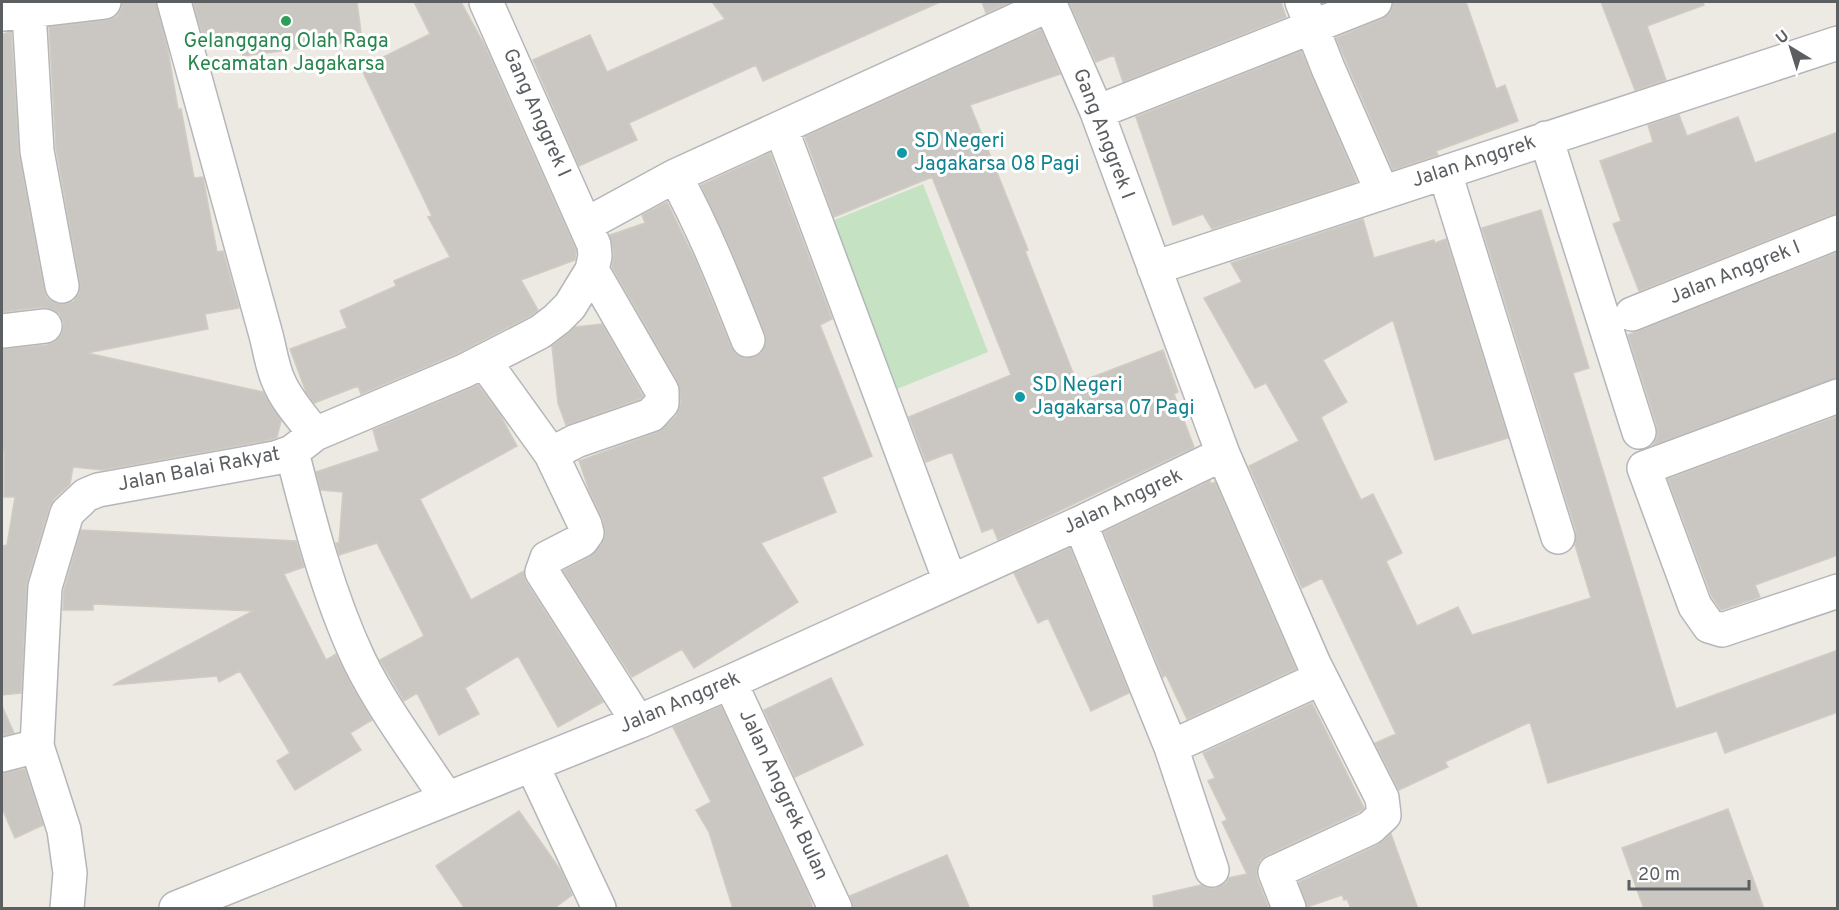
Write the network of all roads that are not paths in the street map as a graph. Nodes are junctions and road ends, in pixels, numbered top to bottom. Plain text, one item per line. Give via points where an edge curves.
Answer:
1 (104, 2) edge
2 (174, 2) edge
3 (486, 2) edge
4 (1375, 2) edge
5 (1050, 3) edge
6 (15, 13) edge
7 (1307, 14) edge
8 (1838, 43) edge
9 (1097, 112) junction
10 (781, 128) junction
11 (1546, 138) junction
12 (1445, 173) junction
13 (675, 176) junction
14 (1382, 192) junction
15 (585, 225) junction
16 (1838, 232) edge
17 (1154, 268) junction
18 (592, 270) junction
19 (62, 286) dead end
20 (1632, 314) dead end
21 (45, 326) dead end
22 (2, 331) edge
23 (748, 340) dead end
24 (484, 361) junction
25 (1838, 396) edge
26 (1639, 432) dead end
27 (303, 443) junction
28 (551, 454) junction
29 (1223, 454) junction
30 (1080, 523) junction
31 (1558, 537) dead end
32 (950, 581) junction
33 (1838, 591) edge
34 (1321, 678) junction
35 (730, 682) junction
36 (638, 722) junction
37 (37, 746) junction
38 (1171, 747) junction
39 (2, 754) edge
40 (532, 765) junction
41 (447, 798) junction
42 (1212, 870) dead end
43 (67, 909) edge
44 (176, 909) edge
45 (599, 909) edge
46 (835, 909) edge
47 (1289, 909) edge

1 - 6 street
2 - 27 street via 274,369
3 - 15 street, Gang Anggrek I
4 - 7 street
5 - 9 street, Gang Anggrek I
5 - 10 street
6 - 19 street
7 - 9 street
7 - 14 street
8 - 11 street, Jalan Anggrek
9 - 17 street, Gang Anggrek I
10 - 13 street
10 - 32 street
11 - 12 street, Jalan Anggrek
11 - 26 street
12 - 14 street, Jalan Anggrek
12 - 31 street
13 - 15 street
13 - 23 street via 712,251
14 - 17 street, Jalan Anggrek
15 - 18 street, Gang Anggrek I via 594,245
16 - 20 street, Jalan Anggrek I
17 - 29 street
18 - 24 street, Jalan Balai Rakyat via 570,306 557,319
18 - 28 street via 662,391 662,403 651,415 576,441
21 - 22 street
24 - 27 street, Jalan Balai Rakyat
24 - 28 street
25 - 33 street via 1644,468 1695,606 1709,626 1722,630
27 - 37 street, Jalan Balai Rakyat via 275,458 98,490 86,495 67,513 45,587
27 - 41 street via 326,579 359,660
28 - 36 street via 587,533 582,540 547,558 542,572
29 - 30 street, Jalan Anggrek
29 - 34 street
30 - 32 street, Jalan Anggrek
30 - 38 street
32 - 35 street, Jalan Anggrek
34 - 38 street
34 - 47 street via 1382,798 1384,815 1370,828 1275,872
35 - 36 street, Jalan Anggrek
35 - 46 street, Jalan Anggrek Bulan
36 - 40 street, Jalan Anggrek
37 - 39 street
37 - 43 street, Jalan Balai Rakyat via 64,830 70,873
38 - 42 street
40 - 41 street, Jalan Anggrek
40 - 45 street
41 - 44 street, Jalan Anggrek

